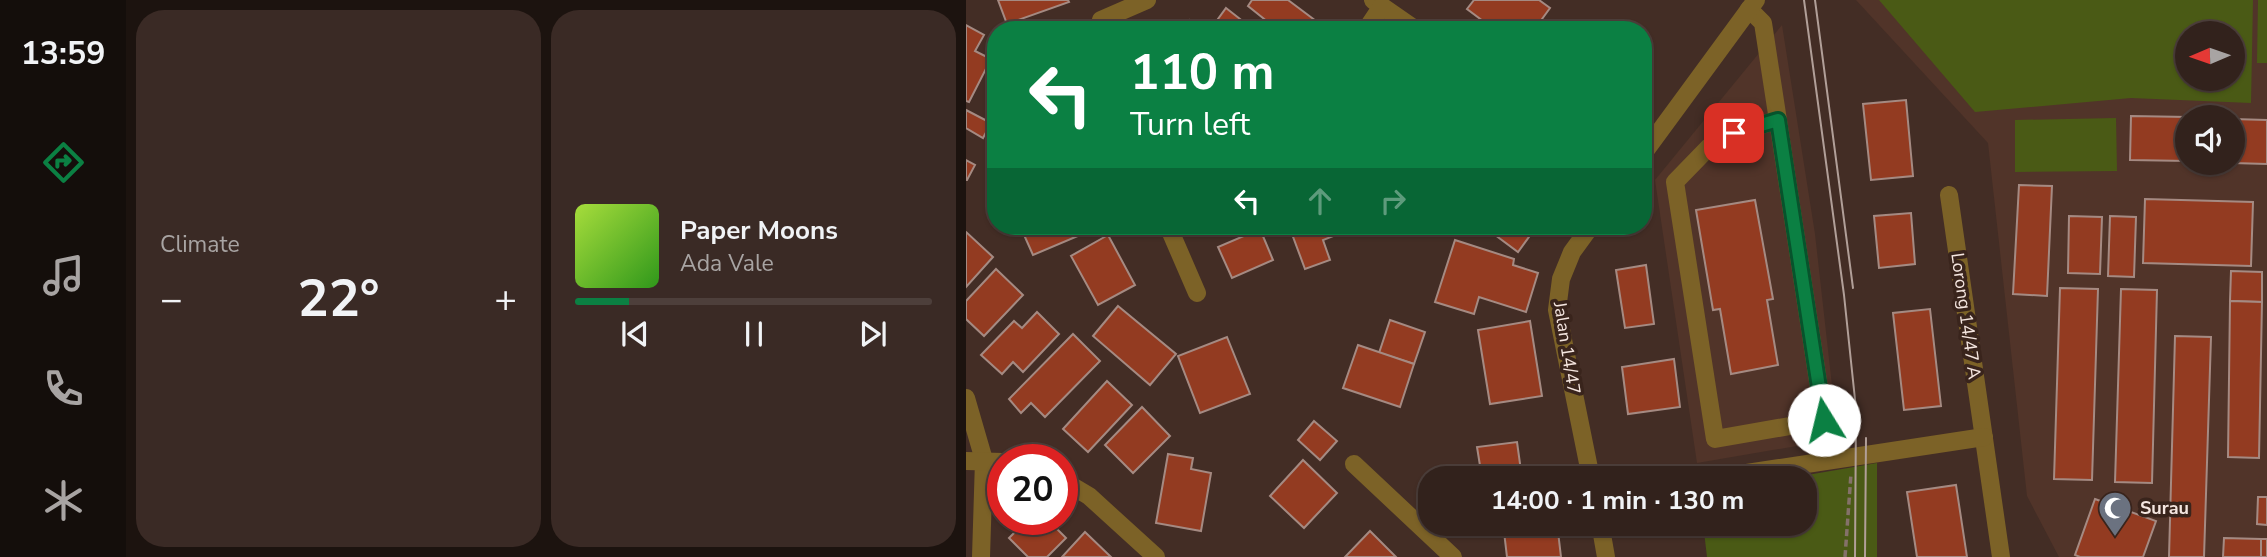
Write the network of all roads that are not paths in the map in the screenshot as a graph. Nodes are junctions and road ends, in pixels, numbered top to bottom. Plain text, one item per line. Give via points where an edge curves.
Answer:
1 (1147, 0) edge
2 (1378, 3) edge
3 (1752, 5) edge
4 (1101, 21) edge
5 (1370, 21) edge
6 (1403, 21) edge
7 (1778, 120) junction
8 (1652, 142) edge
9 (1949, 195) dead end
10 (1172, 235) edge
11 (1584, 235) edge
12 (1196, 293) dead end
13 (966, 398) edge
14 (1983, 437) junction
15 (975, 460) edge
16 (1354, 464) dead end
17 (1589, 466) edge
18 (1797, 466) edge
19 (1078, 490) edge
20 (1602, 536) edge
21 (981, 557) edge
22 (1156, 557) edge
23 (1453, 557) edge
24 (1606, 557) edge
25 (2001, 557) edge

1 - 4 street
2 - 5 street
2 - 6 street
3 - 7 street via 1763,23
3 - 8 street
7 - 7 street via 1824,420 1715,439 1675,183 1709,147 1734,133
9 - 14 street, Lorong 14/47 A
10 - 12 street
11 - 17 street, Jalan 14/47 via 1561,279 1558,310
13 - 15 street
14 - 18 street
14 - 25 street, Lorong 14/47 A
15 - 21 street
16 - 23 street
19 - 22 street
20 - 24 street

